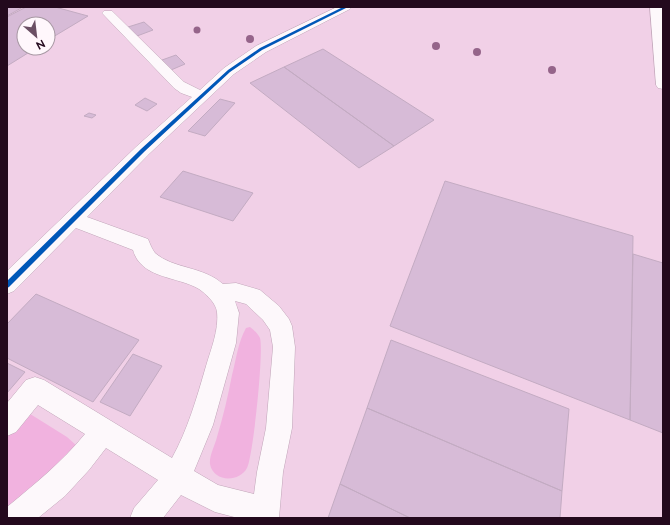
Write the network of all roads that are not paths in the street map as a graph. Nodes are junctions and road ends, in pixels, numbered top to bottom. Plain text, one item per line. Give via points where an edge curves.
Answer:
1 (346, 7) edge
2 (656, 7) edge
3 (108, 13) dead end
4 (663, 85) edge
5 (202, 96) junction
6 (73, 219) junction
7 (7, 285) edge
8 (218, 294) junction
9 (7, 423) edge
10 (103, 431) junction
11 (177, 476) junction
12 (265, 515) edge
13 (16, 518) edge
14 (144, 518) edge

1 - 5 street via 255,52
2 - 4 street
3 - 5 street via 179,85
5 - 6 street
6 - 7 street
6 - 8 street via 141,244 141,251 150,260 170,271 205,282
8 - 11 street via 228,312 224,344 202,422
8 - 12 street via 236,292 253,297 281,326 284,347 279,428
9 - 10 street via 35,390
10 - 11 street
10 - 13 street via 80,461 56,486
11 - 12 street via 215,498
11 - 14 street

